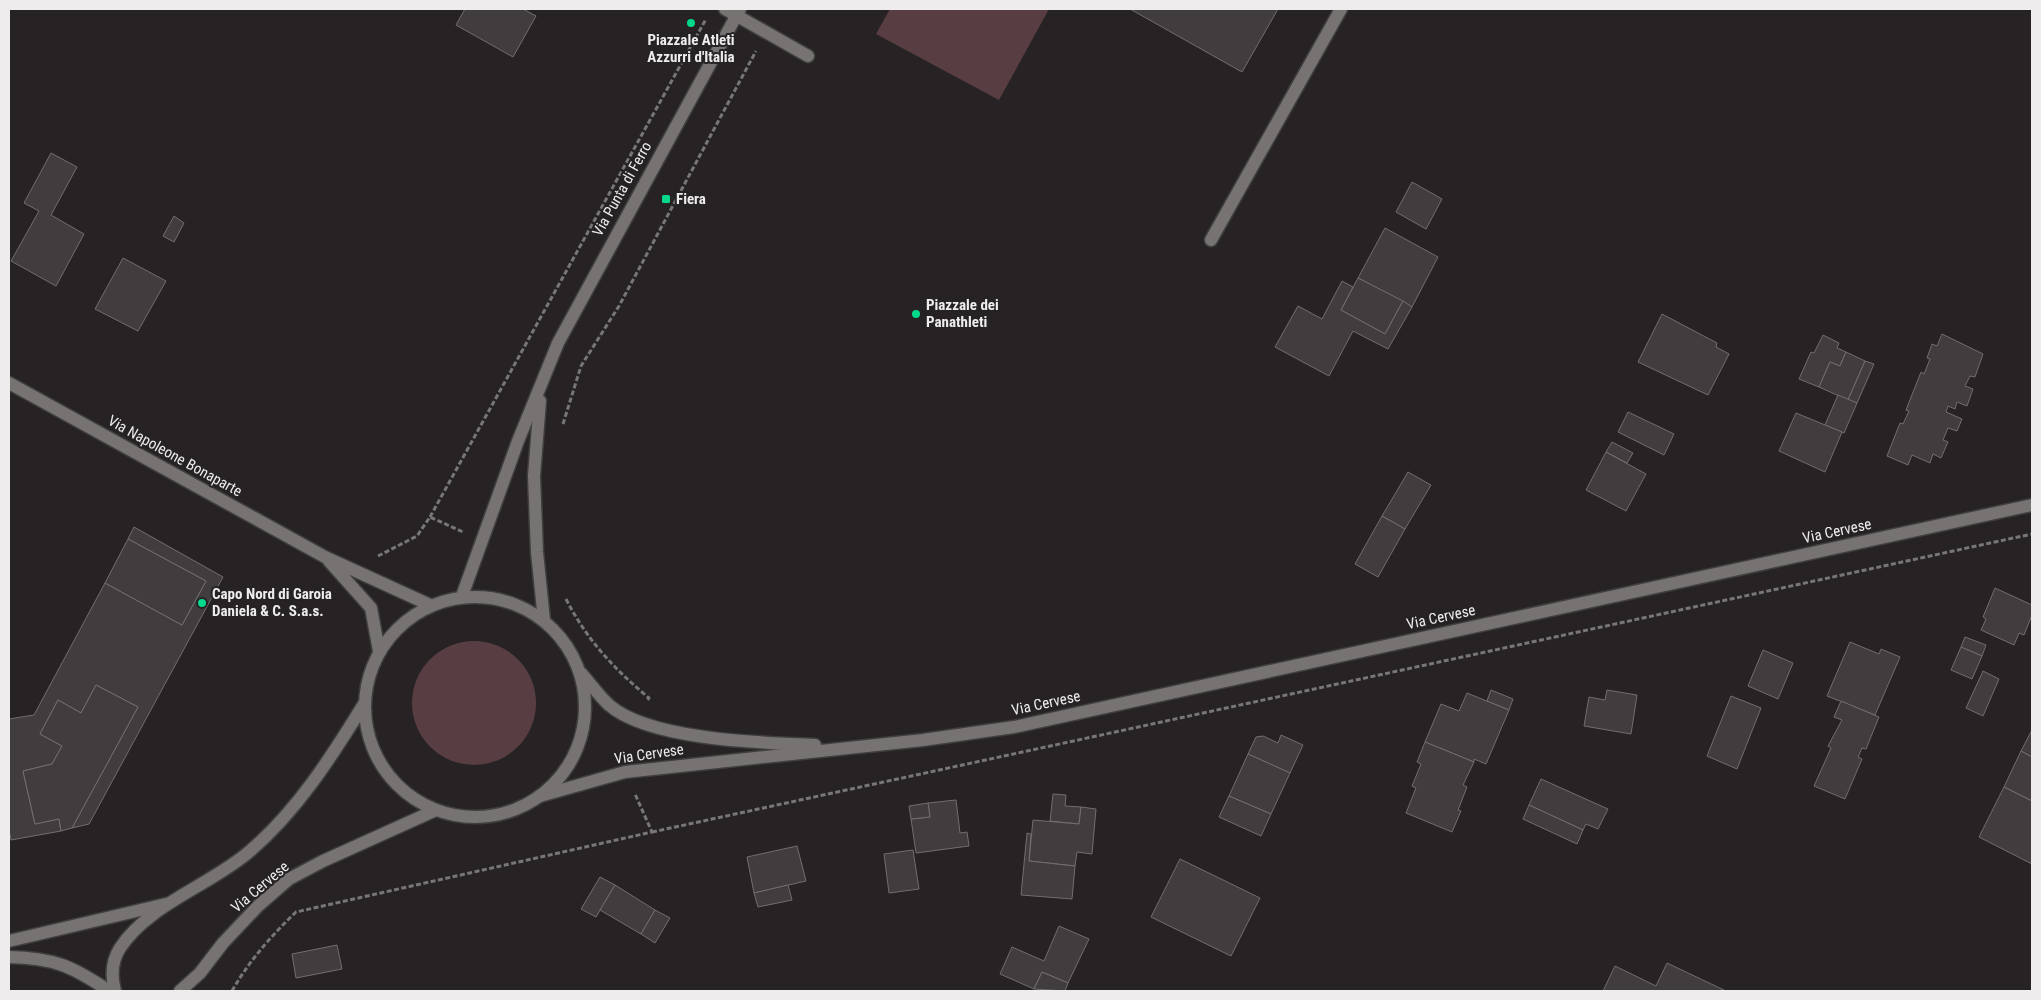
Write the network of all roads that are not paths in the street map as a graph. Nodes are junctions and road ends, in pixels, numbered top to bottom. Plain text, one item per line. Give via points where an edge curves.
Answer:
1 (1341, 9) edge
2 (734, 11) edge
3 (808, 56) dead end
4 (1211, 240) dead end
5 (9, 383) edge
6 (541, 389) junction
7 (2032, 505) edge
8 (325, 557) junction
9 (462, 596) junction
10 (430, 605) junction
11 (544, 620) junction
12 (379, 651) junction
13 (581, 673) junction
14 (364, 704) junction
15 (855, 747) junction
16 (540, 796) junction
17 (436, 810) junction
18 (171, 903) junction
19 (9, 941) edge
20 (9, 957) edge
21 (184, 990) edge
22 (109, 991) edge
23 (115, 991) edge

1 - 4 main road
2 - 3 main road
2 - 6 main road, Via Punta di Ferro via 586,288 558,343
5 - 8 main road, Via Napoleone Bonaparte
6 - 9 main road, Via Punta di Ferro via 518,440
6 - 11 main road, Via Punta di Ferro via 534,476 536,552
7 - 15 main road, Via Cervese via 1014,727
8 - 10 main road, Via Napoleone Bonaparte
8 - 12 main road, Via Napoleone Bonaparte via 370,608
9 - 10 main road, Via Cervese
9 - 11 main road, Via Cervese via 509,601
10 - 12 main road, Via Cervese via 406,619
11 - 13 main road, Via Cervese via 568,646
12 - 14 main road, Via Cervese via 367,679
13 - 15 main road, Via Cervese via 610,705 645,724 741,741
13 - 16 main road, Via Cervese via 586,705 580,742 562,774
14 - 17 main road, Via Cervese via 366,729 374,754 386,774 401,789
14 - 18 main road, Via Cervese via 312,783 270,832 223,871
15 - 16 main road, Via Cervese via 625,772
16 - 17 main road, Via Cervese via 515,810 486,817 457,816
17 - 21 main road, Via Cervese via 289,879 223,942
18 - 19 main road, Via Cervese
18 - 23 main road, Via Cervese via 138,928 120,949 111,974
20 - 22 main road via 66,965

